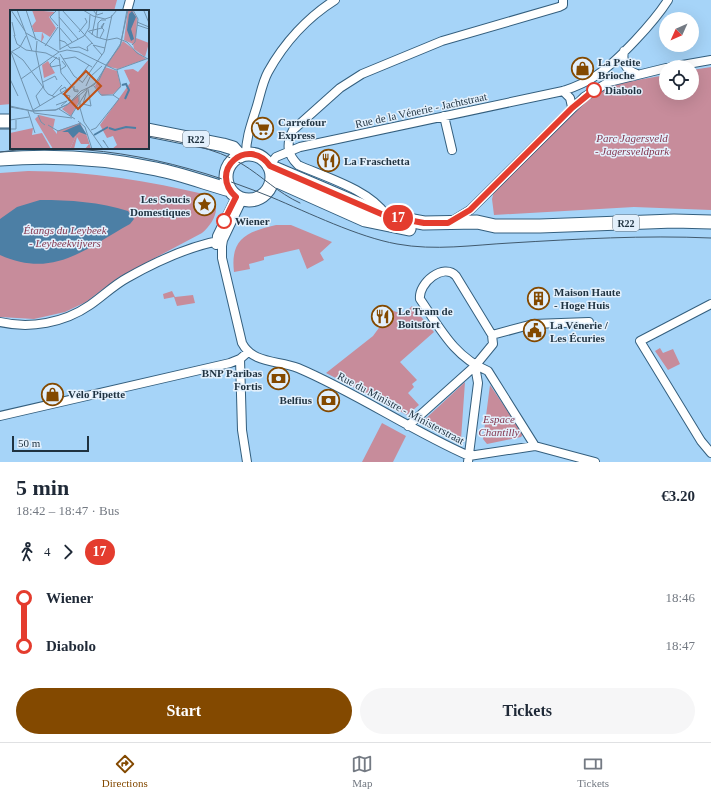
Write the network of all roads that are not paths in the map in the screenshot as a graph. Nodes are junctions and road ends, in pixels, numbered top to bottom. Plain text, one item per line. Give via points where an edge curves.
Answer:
1 (130, 0) edge
2 (335, 0) edge
3 (563, 0) edge
4 (668, 0) edge
5 (127, 10) edge
6 (624, 51) junction
7 (711, 60) edge
8 (699, 62) edge
9 (659, 69) edge
10 (637, 74) junction
11 (563, 91) junction
12 (572, 108) junction
13 (444, 116) junction
14 (149, 130) edge
15 (452, 150) dead end
16 (288, 151) junction
17 (243, 155) junction
18 (0, 159) edge
19 (270, 166) junction
20 (273, 180) junction
21 (236, 195) junction
22 (386, 216) junction
23 (711, 222) edge
24 (448, 223) junction
25 (496, 226) junction
26 (220, 240) junction
27 (711, 304) edge
28 (0, 322) edge
29 (589, 322) dead end
30 (492, 335) junction
31 (248, 352) junction
32 (240, 359) junction
33 (475, 366) junction
34 (0, 416) edge
35 (408, 426) junction
36 (535, 446) junction
37 (711, 453) edge
38 (468, 459) edge
39 (248, 462) edge
40 (595, 462) edge

1 - 5 street
2 - 17 street via 323,7 300,29 285,46 268,73
3 - 16 street via 563,5 559,7 442,41 362,74 340,88 293,130
4 - 6 street, Rue de la Vénerie - Jachtstraat via 650,24
6 - 10 street via 625,65 630,72
6 - 11 street, Rue de la Vénerie - Jachtstraat via 598,75
7 - 8 street
9 - 10 street
10 - 12 street via 603,85
11 - 12 street via 570,98
11 - 13 street, Rue de la Vénerie - Jachtstraat
12 - 24 street via 470,210
13 - 15 street
13 - 16 street, Rue de la Vénerie - Jachtstraat
14 - 17 main road, R22 via 223,145
16 - 19 street, Rue de la Vénerie - Jachtstraat via 276,157
16 - 22 street via 298,165 374,201
17 - 19 main road, R22 via 259,156
17 - 21 main road via 231,163 227,171 226,182
18 - 21 main road via 52,157 126,163 181,175
19 - 20 main road
19 - 22 main road, R22
20 - 21 main road via 269,190 262,197 252,201
20 - 25 main road, R22 via 365,220 386,225 419,231 477,230
21 - 26 street via 217,236
22 - 24 main road, R22 via 424,223
23 - 25 main road, R22
24 - 25 main road, R22 via 477,222
26 - 28 street via 190,248 126,278 89,306 57,321 16,326
26 - 31 street via 216,246 222,258 242,343
27 - 37 street via 640,341 701,441
29 - 30 street via 533,324
30 - 33 street via 493,344
30 - 33 street via 452,272 443,271 421,288 420,299 449,341
31 - 32 street
31 - 35 street, Rue du Ministre - Ministerstraat via 257,358 291,365
32 - 34 street
32 - 39 street via 242,430
33 - 35 street
33 - 36 street via 488,371
33 - 38 street via 478,382
35 - 38 street, Rue du Ministre - Ministerstraat
36 - 38 street
36 - 40 street

